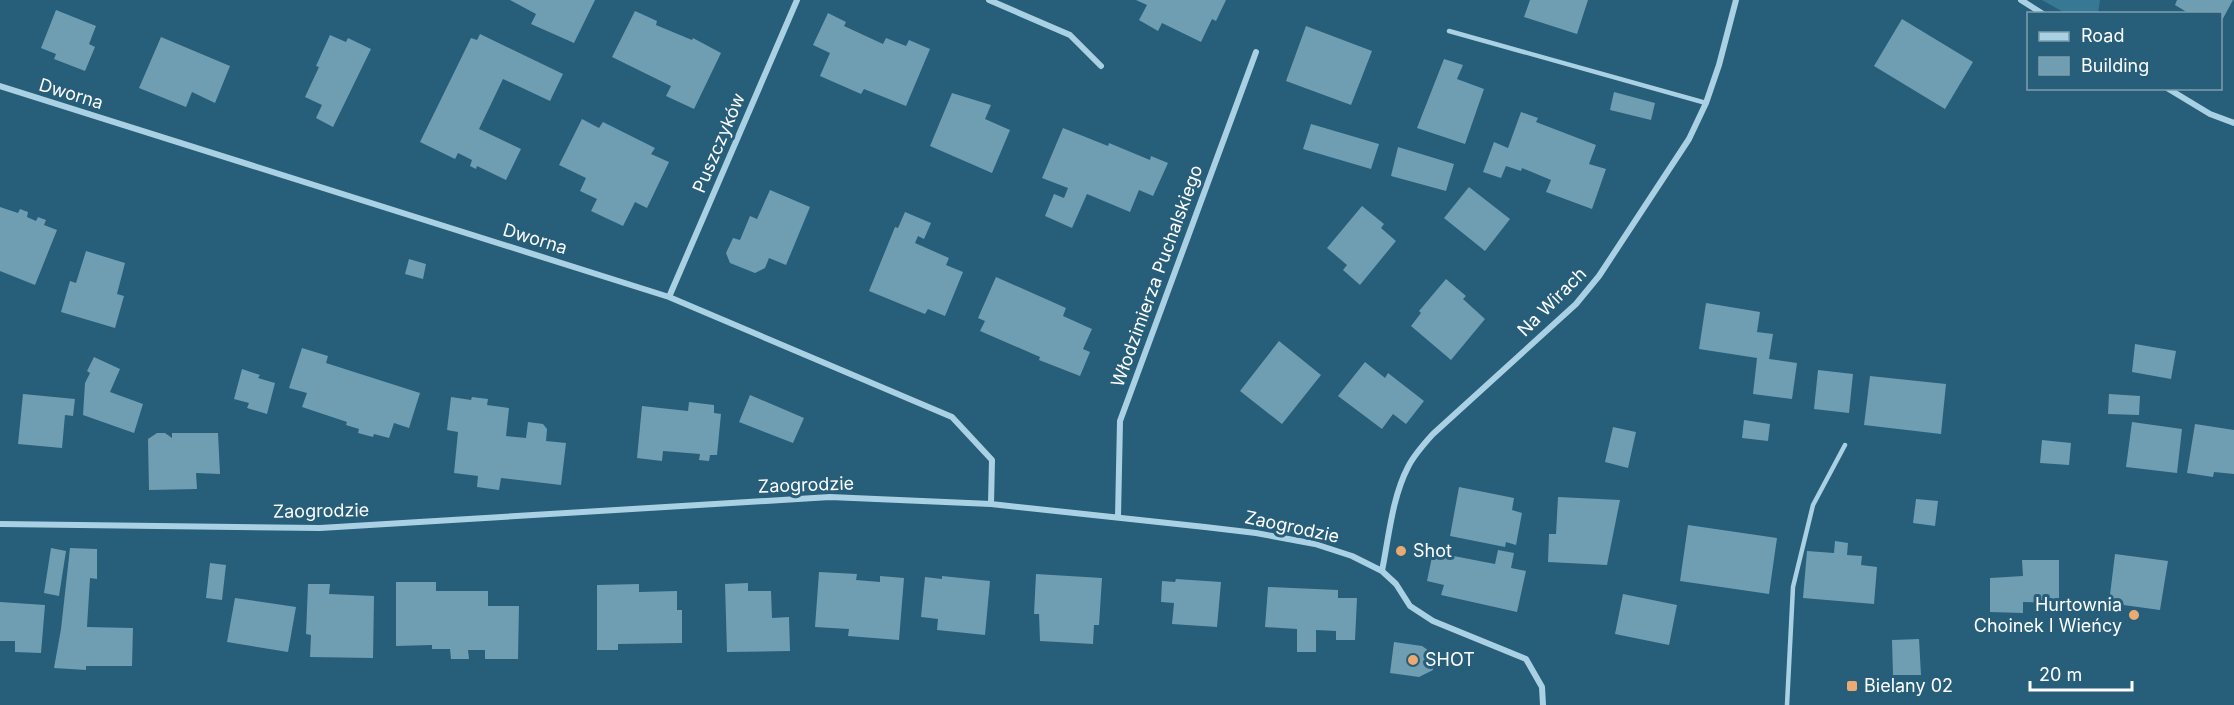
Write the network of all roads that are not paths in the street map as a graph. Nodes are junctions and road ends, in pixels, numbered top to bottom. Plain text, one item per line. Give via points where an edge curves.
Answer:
1 (797, 0) edge
2 (989, 0) edge
3 (1736, 0) edge
4 (2021, 0) edge
5 (2040, 12) edge
6 (1449, 31) dead end
7 (1256, 52) dead end
8 (1101, 66) dead end
9 (0, 86) edge
10 (2171, 90) edge
11 (1706, 103) junction
12 (2234, 123) edge
13 (669, 297) junction
14 (1845, 445) dead end
15 (991, 504) junction
16 (1118, 517) junction
17 (0, 524) edge
18 (1382, 571) junction
19 (1543, 705) edge
20 (1786, 705) edge

1 - 13 street, Puszczyków
2 - 8 street via 1070,35
3 - 11 street, Na Wirach
4 - 5 street
6 - 11 lane
7 - 16 street, Włodzimierza Puchalskiego via 1120,421
9 - 13 street, Dworna
10 - 12 street via 2210,114
11 - 18 street, Na Wirach via 1689,139 1599,276 1576,304 1419,450 1401,482
13 - 15 street, Dworna via 952,417 992,460
14 - 20 lane via 1813,505 1793,587
15 - 16 street, Zaogrodzie
15 - 17 street, Zaogrodzie via 830,497 320,528
16 - 18 street, Zaogrodzie via 1315,544
18 - 19 street, Zaogrodzie via 1410,606 1433,621 1526,659 1542,687

